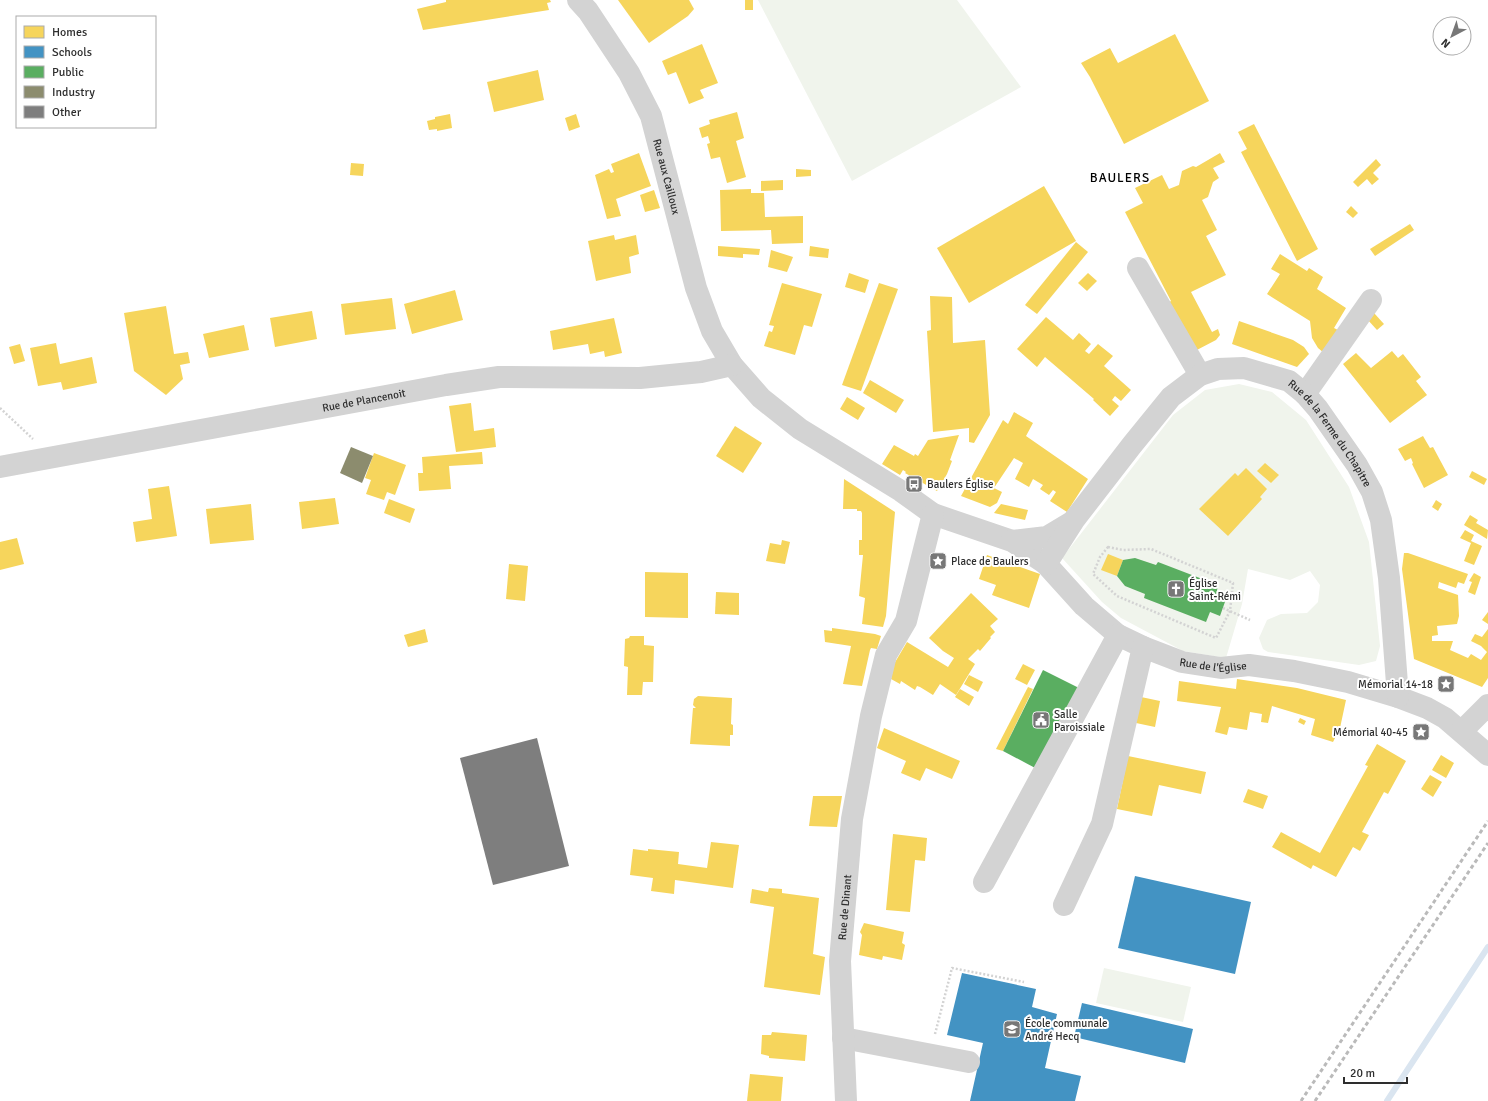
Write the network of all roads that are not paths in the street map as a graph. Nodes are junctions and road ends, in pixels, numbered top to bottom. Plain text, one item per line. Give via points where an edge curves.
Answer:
1 (578, 0) edge
2 (1138, 268) dead end
3 (1371, 300) dead end
4 (732, 365) junction
5 (1200, 375) junction
6 (1305, 394) junction
7 (0, 467) edge
8 (933, 514) junction
9 (1074, 520) junction
10 (1003, 538) junction
11 (1046, 564) junction
12 (1118, 635) junction
13 (1143, 647) junction
14 (1398, 697) junction
15 (1488, 705) edge
16 (1462, 731) junction
17 (1488, 755) edge
18 (984, 882) dead end
19 (1064, 905) dead end
20 (843, 1038) junction
21 (969, 1062) dead end
22 (846, 1101) edge

1 - 4 street, Rue aux Cailloux via 629,73 651,116 696,288 712,331
2 - 5 street
3 - 6 street
4 - 7 street, Rue de Plancenoit via 701,372 640,378 500,377
4 - 8 street via 761,398 800,429 901,491
5 - 6 street, Rue de la Ferme du Chapitre via 1218,369 1244,368 1289,381
5 - 9 street, Rue de la Ferme du Chapitre via 1171,397
6 - 14 street, Rue de la Ferme du Chapitre via 1318,408 1357,465 1372,492 1379,513 1389,578
8 - 10 street
8 - 20 street, Rue de Dinant via 906,621 886,655 871,716 851,834 840,961
9 - 10 street, Rue de la Ferme du Chapitre via 1047,537
9 - 11 street, Rue de la Ferme du Chapitre
10 - 11 street, Rue de l'Église
11 - 12 street, Rue de l'Église via 1084,606
12 - 13 street, Rue de l'Église
12 - 18 street
13 - 14 street, Rue de l'Église via 1182,662 1221,668 1249,666 1294,671 1348,682
13 - 19 street via 1102,824
14 - 16 street, Rue de l'Église via 1427,708
15 - 16 street
16 - 17 street, Rue de l'Église
20 - 21 street
20 - 22 street, Rue de Dinant

